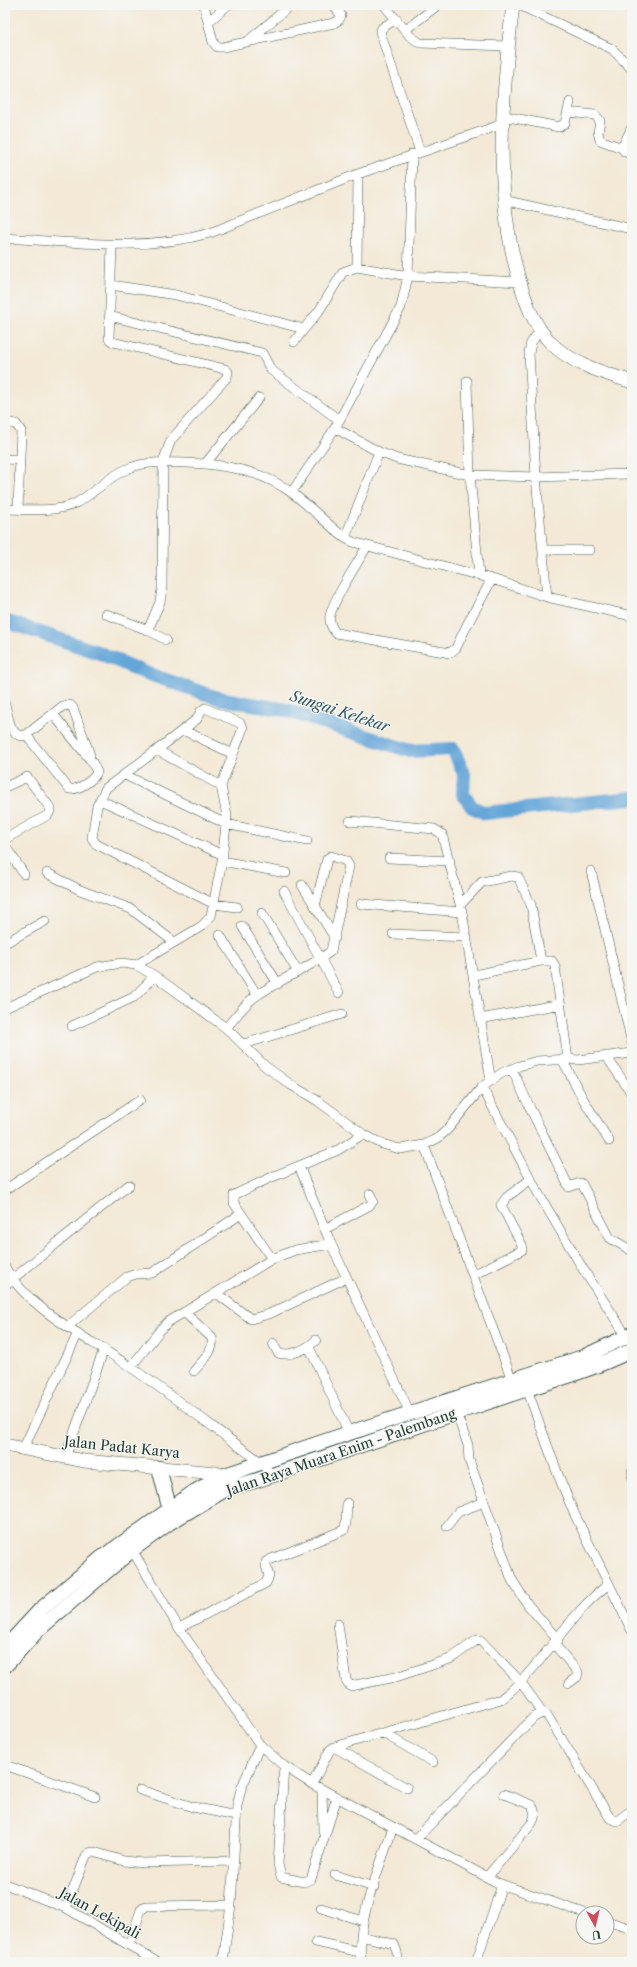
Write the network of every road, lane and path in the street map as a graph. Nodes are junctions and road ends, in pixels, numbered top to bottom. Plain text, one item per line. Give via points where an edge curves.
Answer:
1 (204, 5) edge
2 (228, 5) edge
3 (291, 5) edge
4 (333, 5) edge
5 (384, 5) edge
6 (438, 5) edge
7 (513, 5) edge
8 (519, 5) edge
9 (396, 19) junction
10 (208, 22) junction
11 (405, 30) junction
12 (247, 42) junction
13 (508, 46) junction
14 (632, 69) edge
15 (570, 102) dead end
16 (568, 112) junction
17 (503, 120) junction
18 (632, 127) edge
19 (622, 148) junction
20 (416, 153) junction
21 (632, 155) edge
22 (358, 174) junction
23 (503, 200) junction
24 (632, 229) edge
25 (5, 238) edge
26 (112, 244) junction
27 (357, 267) junction
28 (408, 276) junction
29 (520, 282) junction
30 (111, 285) junction
31 (109, 316) junction
32 (304, 329) junction
33 (540, 330) junction
34 (294, 342) dead end
35 (467, 381) dead end
36 (632, 382) edge
37 (259, 398) dead end
38 (5, 422) edge
39 (337, 424) junction
40 (379, 452) junction
41 (5, 459) edge
42 (20, 460) junction
43 (163, 462) junction
44 (205, 464) junction
45 (628, 474) dead end
46 (470, 475) junction
47 (536, 477) junction
48 (292, 492) junction
49 (5, 509) edge
50 (18, 509) junction
51 (345, 538) junction
52 (367, 546) junction
53 (543, 550) junction
54 (590, 550) dead end
55 (478, 576) junction
56 (492, 579) junction
57 (547, 597) junction
58 (106, 614) dead end
59 (632, 616) edge
60 (148, 630) junction
61 (166, 640) dead end
62 (5, 704) edge
63 (53, 714) junction
64 (8, 724) edge
65 (183, 730) junction
66 (26, 735) junction
67 (157, 750) junction
68 (233, 754) junction
69 (92, 762) junction
70 (125, 775) junction
71 (221, 786) junction
72 (5, 788) edge
73 (100, 800) junction
74 (350, 821) dead end
75 (226, 824) junction
76 (5, 839) edge
77 (307, 841) dead end
78 (5, 846) edge
79 (222, 858) junction
80 (389, 858) dead end
81 (450, 861) junction
82 (591, 871) dead end
83 (47, 873) dead end
84 (286, 873) dead end
85 (24, 874) dead end
86 (302, 885) dead end
87 (284, 891) dead end
88 (214, 904) junction
89 (361, 904) dead end
90 (315, 906) junction
91 (237, 907) dead end
92 (461, 908) junction
93 (262, 913) dead end
94 (45, 921) dead end
95 (242, 926) dead end
96 (393, 934) dead end
97 (220, 935) dead end
98 (467, 937) junction
99 (335, 938) junction
100 (6, 939) edge
101 (174, 942) junction
102 (319, 960) junction
103 (541, 961) junction
104 (136, 965) junction
105 (298, 972) junction
106 (474, 975) junction
107 (155, 976) junction
108 (278, 984) junction
109 (339, 993) dead end
110 (257, 995) junction
111 (561, 1004) junction
112 (5, 1008) edge
113 (342, 1014) dead end
114 (480, 1019) junction
115 (72, 1026) dead end
116 (226, 1028) junction
117 (632, 1043) edge
118 (244, 1044) junction
119 (632, 1053) edge
120 (606, 1056) junction
121 (565, 1059) junction
122 (512, 1069) junction
123 (491, 1081) junction
124 (482, 1087) junction
125 (632, 1094) edge
126 (140, 1100) dead end
127 (363, 1134) junction
128 (609, 1141) dead end
129 (424, 1145) junction
130 (299, 1166) junction
131 (531, 1179) junction
132 (128, 1185) dead end
133 (5, 1190) edge
134 (370, 1194) dead end
135 (241, 1214) junction
136 (325, 1229) junction
137 (331, 1244) junction
138 (632, 1251) edge
139 (272, 1259) junction
140 (5, 1267) edge
141 (473, 1275) junction
142 (346, 1278) junction
143 (8, 1283) edge
144 (216, 1293) junction
145 (184, 1312) junction
146 (68, 1326) junction
147 (78, 1333) junction
148 (316, 1340) dead end
149 (630, 1340) edge
150 (273, 1343) dead end
151 (309, 1347) junction
152 (104, 1349) junction
153 (131, 1367) junction
154 (194, 1371) dead end
155 (512, 1380) junction
156 (527, 1389) junction
157 (410, 1413) junction
158 (456, 1413) junction
159 (344, 1434) junction
160 (5, 1445) edge
161 (23, 1449) junction
162 (344, 1450) junction
163 (66, 1458) junction
164 (262, 1463) junction
165 (159, 1468) junction
166 (632, 1471) edge
167 (271, 1475) junction
168 (632, 1476) edge
169 (225, 1482) junction
170 (484, 1502) junction
171 (347, 1503) dead end
172 (172, 1515) junction
173 (447, 1526) dead end
174 (132, 1550) junction
175 (609, 1584) junction
176 (338, 1624) dead end
177 (179, 1628) junction
178 (632, 1631) edge
179 (556, 1642) junction
180 (5, 1648) edge
181 (5, 1666) edge
182 (520, 1681) junction
183 (569, 1683) dead end
184 (543, 1713) junction
185 (382, 1733) junction
186 (260, 1744) junction
187 (334, 1747) junction
188 (433, 1762) dead end
189 (5, 1765) edge
190 (284, 1766) junction
191 (312, 1784) junction
192 (407, 1788) dead end
193 (322, 1789) junction
194 (140, 1790) dead end
195 (504, 1794) dead end
196 (95, 1797) dead end
197 (337, 1797) junction
198 (632, 1810) edge
199 (236, 1816) junction
200 (393, 1827) junction
201 (323, 1839) junction
202 (416, 1839) junction
203 (233, 1861) junction
204 (335, 1874) dead end
205 (487, 1877) junction
206 (5, 1884) edge
207 (502, 1885) junction
208 (374, 1887) junction
209 (231, 1905) junction
210 (66, 1908) junction
211 (321, 1908) dead end
212 (575, 1910) edge
213 (363, 1921) junction
214 (615, 1924) edge
215 (632, 1929) edge
216 (360, 1936) junction
217 (316, 1942) dead end
218 (129, 1945) junction
219 (360, 1952) junction
220 (141, 1958) edge
221 (157, 1962) edge
222 (223, 1962) edge
223 (361, 1962) edge
224 (398, 1962) edge
225 (476, 1962) edge

1 - 10 street
2 - 10 street
3 - 12 street
4 - 12 street via 341,15 334,23
5 - 9 street
6 - 11 street
7 - 13 street
8 - 14 street via 612,49
9 - 11 street
9 - 20 street via 380,32
10 - 12 street via 213,42 217,47
11 - 13 street via 420,43
13 - 17 street
15 - 16 street
16 - 17 street via 565,123 559,127
16 - 19 street via 595,115 600,121 600,140
17 - 20 street
17 - 23 street
18 - 19 street
19 - 21 street
20 - 22 street
20 - 28 street
22 - 26 street via 210,233 158,244
22 - 27 street
23 - 24 street
23 - 29 street via 508,237
25 - 26 street
26 - 30 street
27 - 28 street
27 - 32 street via 343,272 319,311
28 - 29 street
28 - 39 street via 399,313
29 - 33 street
30 - 31 street
30 - 32 street via 176,295
31 - 39 street via 262,353 271,370
31 - 43 street via 108,337 111,341 225,369 228,372 171,440
32 - 34 street
33 - 36 street via 553,345 576,361
33 - 47 street via 529,353
35 - 46 street
37 - 44 street
38 - 42 street via 16,424 20,428
39 - 40 street
39 - 48 street
40 - 46 street
40 - 51 street
41 - 42 street
42 - 50 street
43 - 44 street
43 - 50 street via 127,469 107,479 86,497 61,508
43 - 60 street via 162,589 160,602
44 - 48 street via 259,474
45 - 47 street
46 - 47 street
46 - 55 street
47 - 53 street
48 - 51 street
49 - 50 street
51 - 52 street
52 - 55 street
52 - 56 street via 330,616 331,625 336,633 450,653 456,648
53 - 54 street
53 - 57 street
55 - 56 street
56 - 57 street
57 - 59 street
58 - 60 street
60 - 61 street
62 - 64 street
63 - 66 street
63 - 69 street
63 - 69 street via 67,705 73,708
64 - 66 street via 16,735
65 - 67 street
65 - 68 street
65 - 68 street via 206,708 240,723 243,728
66 - 69 street via 69,789 76,789 94,778 97,772
67 - 70 street
67 - 71 street
68 - 71 street
70 - 73 street via 108,786
70 - 75 street
71 - 75 street via 227,816
72 - 76 street via 27,777 51,808 48,815
73 - 79 street
73 - 88 street via 92,835 93,842
74 - 81 street via 439,831 444,837
75 - 77 street
75 - 79 street
78 - 85 street
79 - 84 street
79 - 88 street
80 - 81 street
81 - 92 street
82 - 117 street
83 - 101 street via 80,890 131,909
86 - 90 street
87 - 102 street
88 - 91 street
88 - 101 street via 208,921
89 - 92 street
90 - 99 street
90 - 99 street via 327,859 331,856 346,860 349,866
92 - 98 street
92 - 103 street via 482,882 518,877 530,902
93 - 105 street
94 - 100 street
95 - 108 street
96 - 98 street
97 - 110 street
98 - 106 street
99 - 102 street via 331,951
101 - 104 street
102 - 105 street
102 - 109 street
103 - 106 street
103 - 111 street via 549,960 554,964
104 - 107 street
104 - 112 street via 109,964
105 - 108 street
106 - 114 street
107 - 115 street via 134,997
107 - 116 street
108 - 110 street
110 - 116 street
111 - 114 street
111 - 121 street
113 - 118 street
114 - 123 street
116 - 118 street
118 - 127 street via 269,1069
119 - 120 street
120 - 121 street
120 - 125 street
121 - 122 street via 537,1061
121 - 128 street via 582,1097
122 - 123 street
122 - 138 street via 569,1187 582,1184 610,1238
123 - 124 street
124 - 129 street via 448,1129
124 - 131 street
126 - 133 street
127 - 129 street via 392,1148
127 - 130 street via 338,1150
129 - 141 street
130 - 135 street via 234,1195 234,1203
130 - 136 street
131 - 141 street via 507,1197 501,1205 522,1245 522,1250
131 - 149 street via 583,1269
132 - 143 street
134 - 136 street via 373,1201 370,1206
135 - 139 street
135 - 146 street via 152,1273 127,1277
136 - 137 street
137 - 139 street via 295,1250
137 - 142 street
139 - 144 street
140 - 143 street
141 - 155 street
142 - 144 street via 269,1314 251,1319
142 - 157 street
143 - 146 street
144 - 145 street
145 - 153 street via 160,1328
145 - 154 street via 212,1338 212,1348
146 - 147 street
147 - 152 street
147 - 161 street
148 - 151 street
149 - 155 main road, Jalan Raya Muara Enim - Palembang
149 - 156 main road, Jalan Raya Muara Enim - Palembang via 586,1371
150 - 151 street via 278,1353 283,1355
151 - 159 street
152 - 153 street
152 - 163 street
153 - 164 street
155 - 157 main road, Jalan Raya Muara Enim - Palembang
156 - 158 main road, Jalan Raya Muara Enim - Palembang
156 - 175 street via 556,1472
157 - 159 main road, Jalan Raya Muara Enim - Palembang
158 - 162 main road, Jalan Raya Muara Enim - Palembang
158 - 170 street
159 - 162 main road
159 - 164 main road, Jalan Raya Muara Enim - Palembang
160 - 161 street, Jalan Padat Karya
161 - 163 street, Jalan Padat Karya
162 - 167 main road, Jalan Raya Muara Enim - Palembang
163 - 165 street, Jalan Padat Karya
164 - 167 street
164 - 169 main road, Jalan Raya Muara Enim - Palembang
165 - 169 street, Jalan Padat Karya via 216,1474
165 - 172 main road
166 - 168 street
167 - 169 main road, Jalan Raya Muara Enim - Palembang
169 - 172 main road, Jalan Raya Muara Enim - Palembang
170 - 173 street via 458,1512
170 - 179 street via 512,1580
171 - 177 street via 344,1530 269,1560 266,1562 269,1576 266,1583
172 - 174 main road, Jalan Raya Muara Enim - Palembang
172 - 180 main road, Jalan Raya Muara Enim - Palembang via 100,1559 41,1609
174 - 177 street
174 - 181 main road, Jalan Raya Muara Enim - Palembang via 38,1630
175 - 178 street
175 - 179 street via 591,1599
176 - 182 street via 346,1680 350,1686 396,1677 450,1659 477,1640 480,1640
177 - 186 street
179 - 182 street
179 - 183 street via 578,1672 577,1677
182 - 184 street
182 - 185 street via 497,1701
184 - 198 street via 547,1715 610,1818 617,1821
184 - 202 street via 534,1717
185 - 187 street
185 - 188 street
186 - 190 street
186 - 199 street via 241,1789
187 - 191 street
187 - 192 street
189 - 196 street
190 - 191 street
190 - 201 street via 278,1864 281,1877 285,1880 304,1882 311,1879
191 - 193 street
193 - 197 street
193 - 201 street
194 - 199 street via 193,1807
195 - 205 street via 532,1805 534,1819
197 - 200 street
197 - 201 street
199 - 203 street
200 - 202 street
200 - 208 street
202 - 205 street
203 - 209 street
203 - 210 street via 143,1863 89,1853
204 - 208 street
205 - 207 street
206 - 210 street, Jalan Lekipali
207 - 212 street
207 - 225 street
208 - 213 street
209 - 218 street via 146,1906 141,1910
209 - 222 street
210 - 218 street, Jalan Lekipali
211 - 213 street
213 - 216 street
214 - 215 street
216 - 219 street
216 - 224 street via 394,1944
217 - 219 street
218 - 220 street, Jalan Lekipali
219 - 223 street
220 - 221 street, Jalan Lekipali

